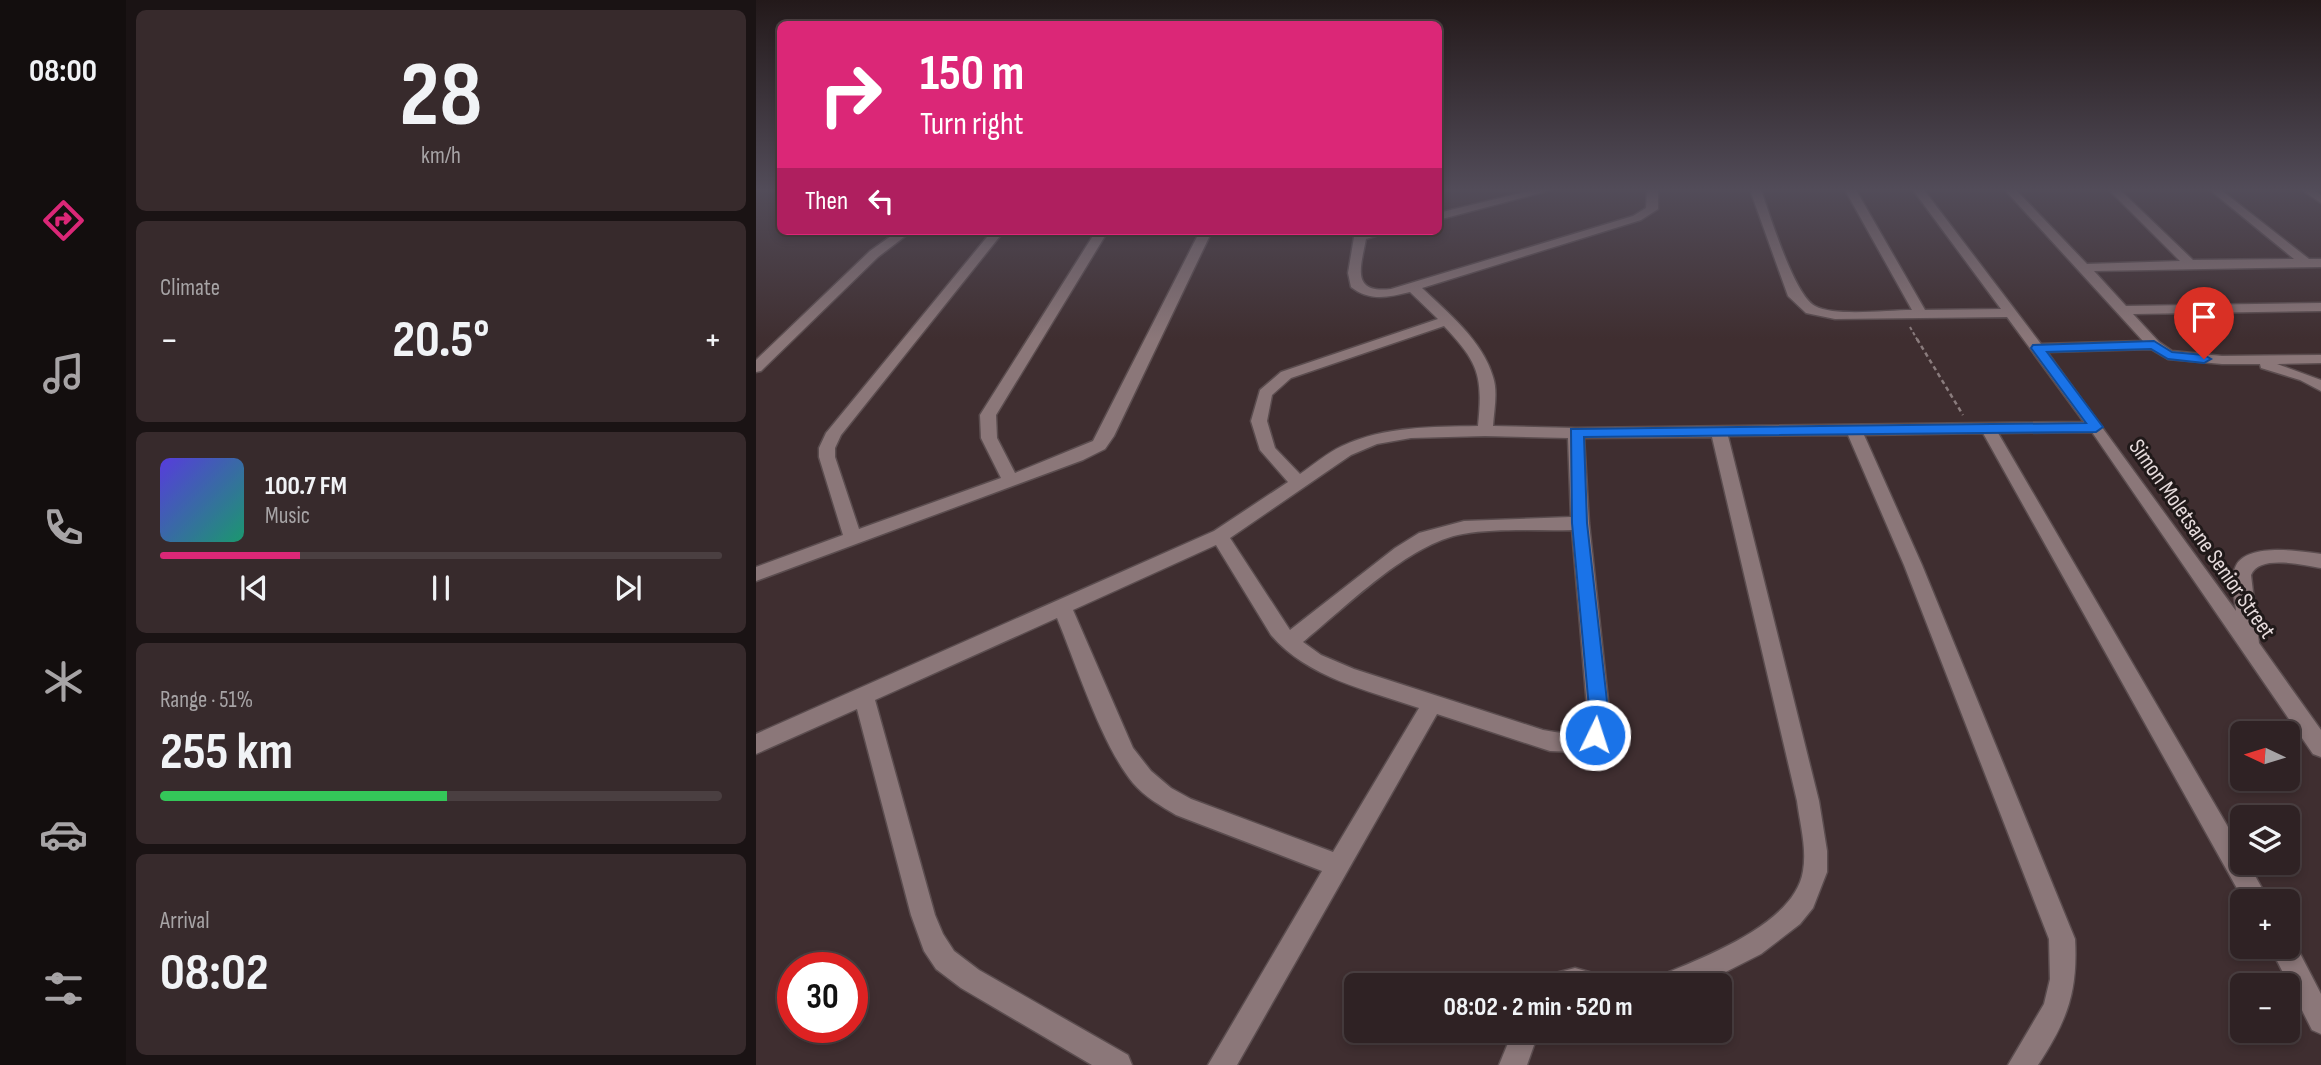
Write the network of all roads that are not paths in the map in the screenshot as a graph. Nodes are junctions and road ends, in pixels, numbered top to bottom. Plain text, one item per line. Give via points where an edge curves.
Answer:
1 (893, 240) edge
2 (991, 240) edge
3 (1097, 240) edge
4 (1202, 240) edge
5 (1359, 240) edge
6 (1567, 240) edge
7 (1774, 240) edge
8 (1879, 240) edge
9 (1956, 240) edge
10 (2057, 240) edge
11 (2165, 240) edge
12 (2278, 240) edge
13 (2306, 262) junction
14 (2321, 263) edge
15 (2190, 264) junction
16 (2084, 268) junction
17 (1413, 287) junction
18 (2321, 307) edge
19 (2122, 310) junction
20 (1920, 313) junction
21 (2011, 313) junction
22 (1448, 320) junction
23 (2154, 345) junction
24 (2037, 348) junction
25 (2321, 359) edge
26 (2247, 360) junction
27 (756, 368) edge
28 (2321, 386) edge
29 (1978, 427) junction
30 (2096, 427) junction
31 (1853, 428) junction
32 (1485, 431) junction
33 (1719, 431) junction
34 (1576, 433) junction
35 (1010, 479) junction
36 (1297, 481) junction
37 (1580, 523) junction
38 (1220, 536) junction
39 (853, 538) junction
40 (2321, 561) edge
41 (756, 574) edge
42 (1062, 607) junction
43 (1289, 642) junction
44 (2249, 646) junction
45 (864, 697) junction
46 (1432, 704) junction
47 (756, 744) edge
48 (2321, 747) edge
49 (1339, 866) junction
50 (2250, 889) edge
51 (2289, 959) edge
52 (1701, 973) edge
53 (2321, 1021) edge
54 (1521, 1043) edge
55 (1118, 1065) edge
56 (1222, 1065) edge
57 (1513, 1065) edge
58 (2022, 1065) edge

1 - 27 street
2 - 39 street via 834,433 827,448
3 - 35 street via 988,415 989,438
4 - 35 street via 1106,436 1077,456
5 - 17 street via 1354,274 1361,289 1382,294
6 - 17 street
7 - 20 street via 1795,296 1811,310 1835,315
8 - 20 street
9 - 21 street, Simon Moletsane Senior Street
10 - 16 street
11 - 15 street
12 - 13 street
13 - 14 street
13 - 15 street
15 - 16 street
16 - 19 street
17 - 22 street
18 - 19 street
19 - 23 street
20 - 21 street
21 - 24 street, Simon Moletsane Senior Street
22 - 32 street via 1487,379
22 - 36 street via 1286,375 1265,393 1259,421 1268,450
23 - 24 street
23 - 26 street via 2175,357
24 - 30 street, Simon Moletsane Senior Street
25 - 26 street
26 - 28 street
29 - 30 street
29 - 31 street
29 - 50 street
30 - 44 street, Simon Moletsane Senior Street
31 - 33 street
31 - 58 street via 1913,565 2062,939 2065,975 2057,1013
32 - 34 street
32 - 36 street via 1374,439
33 - 34 street
33 - 52 street via 1808,801 1815,851 1814,880 1803,901 1759,942
34 - 37 street
35 - 39 street
36 - 38 street
37 - 43 street via 1464,527 1425,538
37 - 46 street via 1599,709 1595,735 1583,743 1543,740
38 - 42 street
38 - 43 street
39 - 41 street
40 - 44 street via 2257,559 2244,567
42 - 45 street
42 - 49 street via 1125,755 1143,778 1184,807
43 - 46 street via 1314,661
44 - 48 street, Simon Moletsane Senior Street
45 - 47 street
45 - 55 street via 923,915 945,960
46 - 49 street
49 - 56 street
51 - 53 street
54 - 57 street

